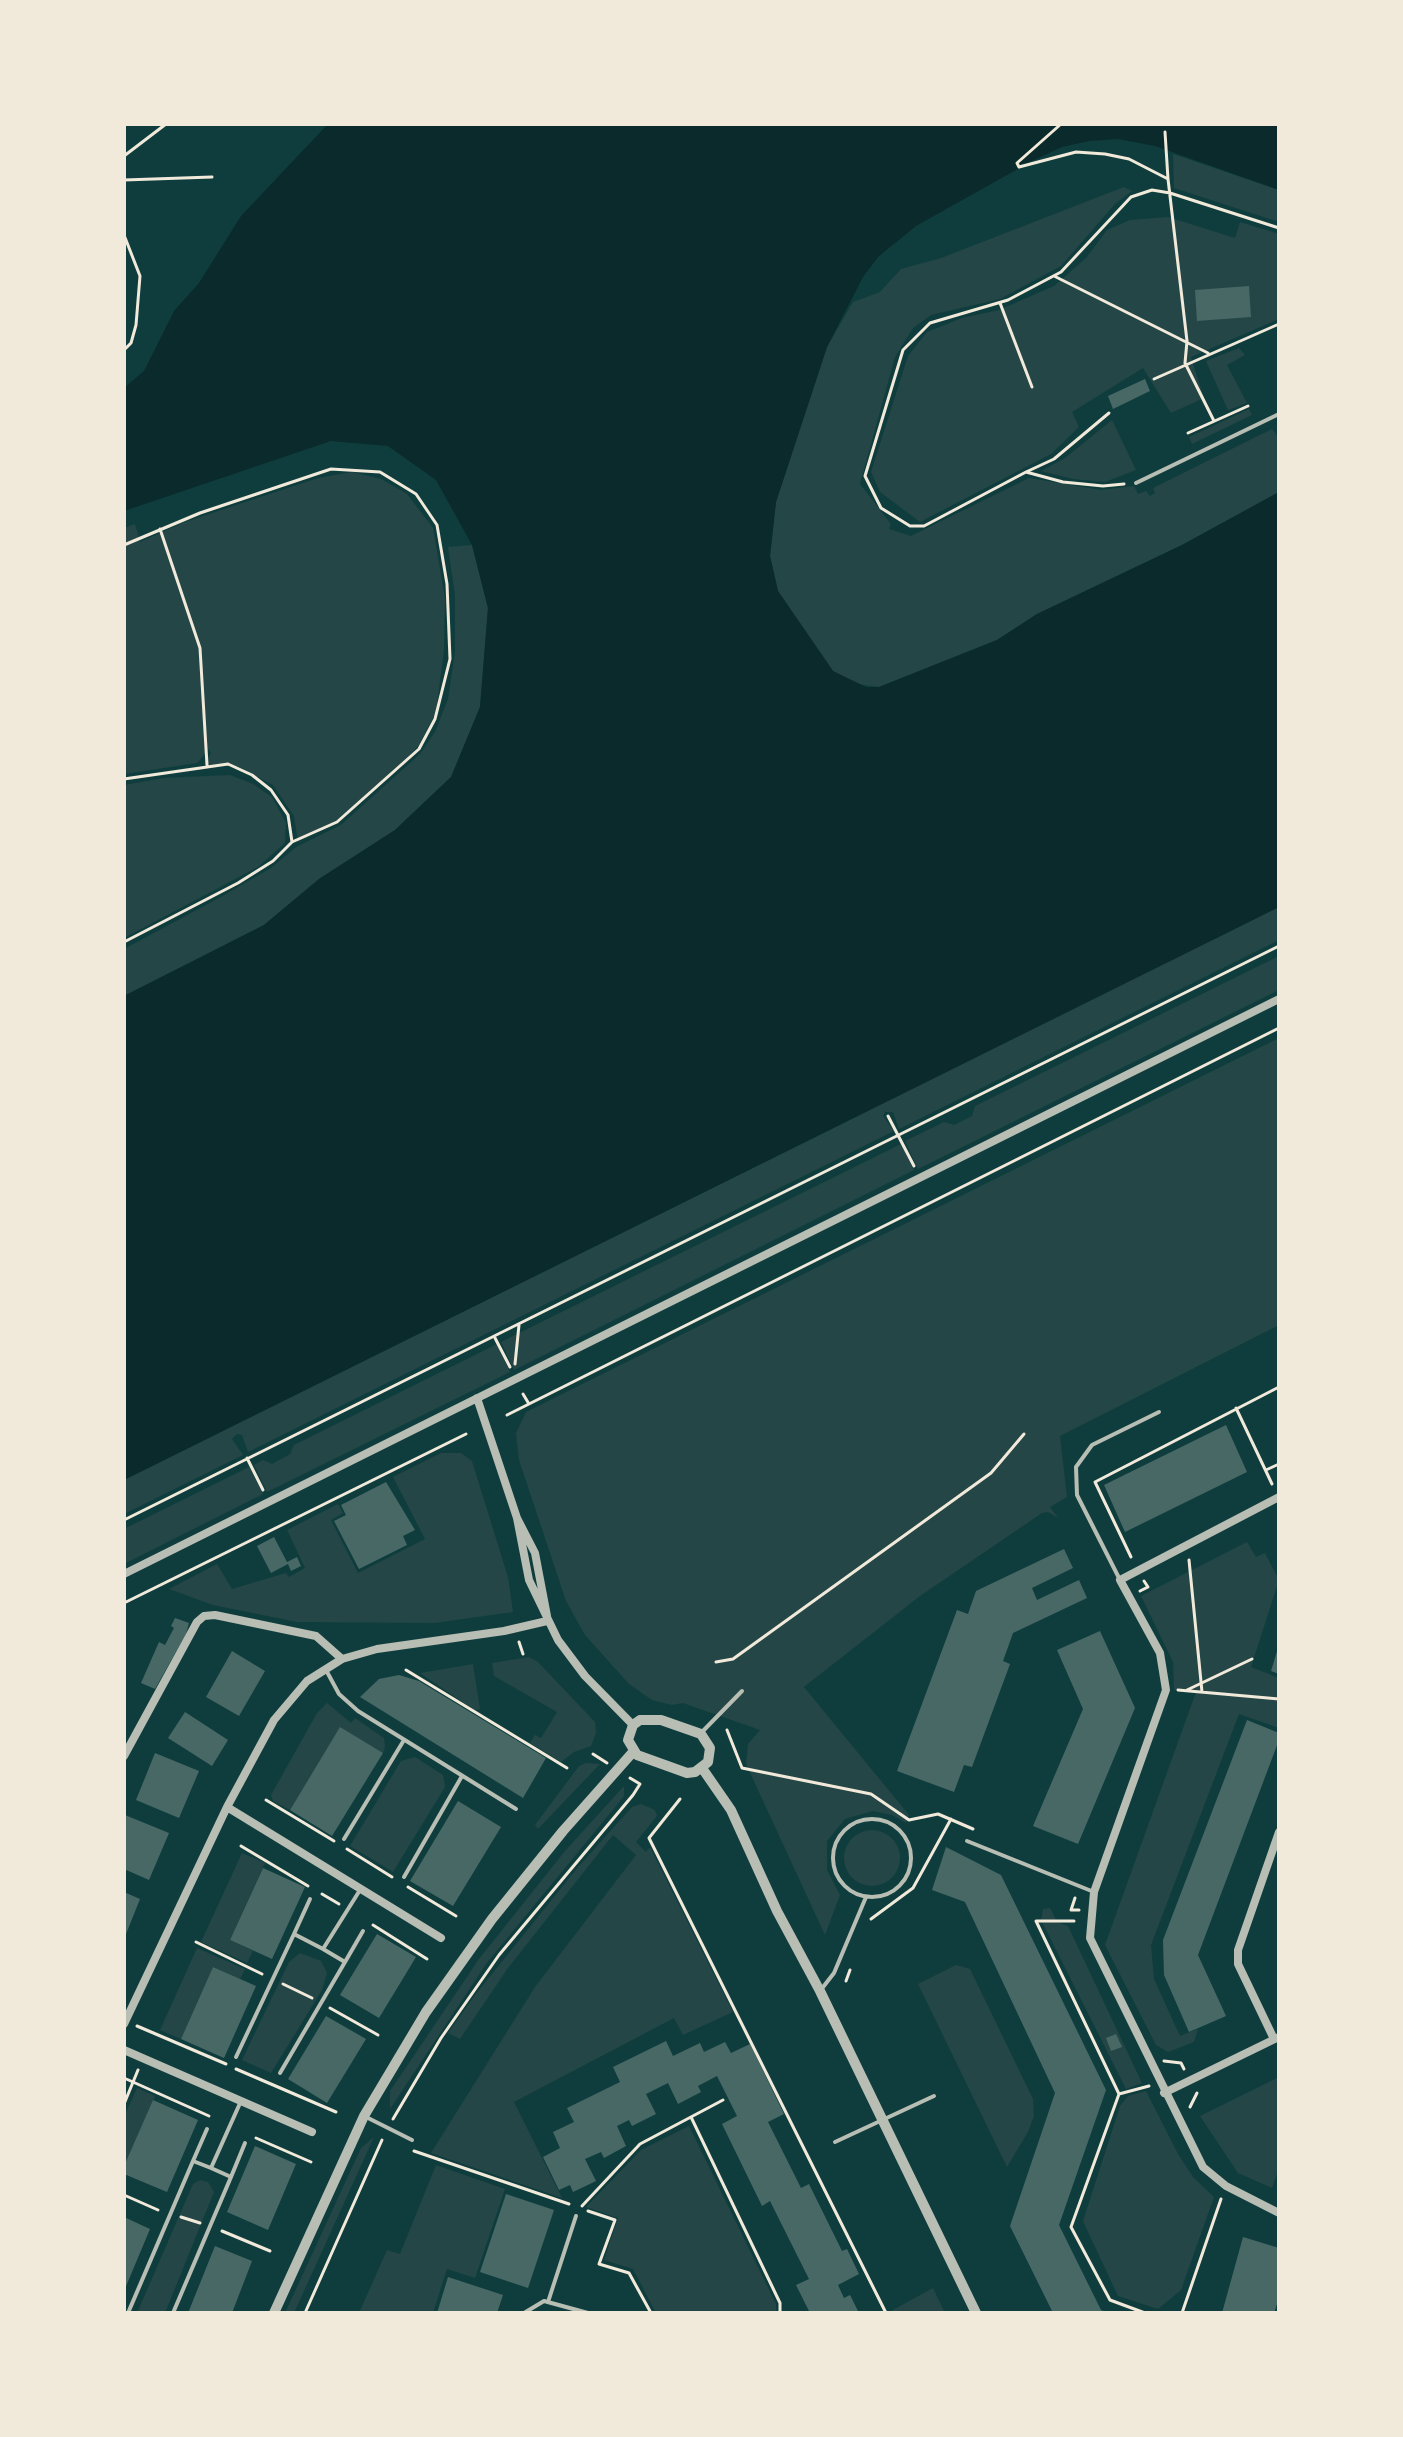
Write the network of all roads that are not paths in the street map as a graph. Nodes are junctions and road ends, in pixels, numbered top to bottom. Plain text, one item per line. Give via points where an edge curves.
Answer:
1 (1279, 414) edge
2 (1136, 483) road end
3 (1279, 999) edge
4 (477, 1398) junction
5 (1159, 1412) dead end
6 (1279, 1497) edge
7 (124, 1574) edge
8 (1120, 1580) junction
9 (547, 1621) junction
10 (342, 1659) junction
11 (325, 1668) junction
12 (742, 1691) dead end
13 (633, 1725) junction
14 (701, 1734) junction
15 (404, 1740) junction
16 (633, 1752) junction
17 (124, 1756) edge
18 (702, 1768) junction
19 (462, 1776) junction
20 (227, 1807) junction
21 (516, 1809) dead end
22 (1279, 1832) edge
23 (344, 1839) dead end
24 (967, 1841) dead end
25 (404, 1877) dead end
26 (361, 1888) junction
27 (1094, 1892) junction
28 (866, 1897) junction
29 (310, 1899) dead end
30 (363, 1931) dead end
31 (294, 1934) junction
32 (441, 1938) dead end
33 (323, 1949) junction
34 (345, 1962) junction
35 (820, 1991) junction
36 (124, 2024) edge
37 (1276, 2038) edge
38 (124, 2050) edge
39 (236, 2057) dead end
40 (280, 2073) dead end
41 (1164, 2093) junction
42 (934, 2096) dead end
43 (241, 2101) junction
44 (364, 2116) junction
45 (883, 2121) junction
46 (207, 2129) dead end
47 (312, 2132) dead end
48 (412, 2140) dead end
49 (835, 2142) dead end
50 (245, 2143) dead end
51 (193, 2161) junction
52 (211, 2168) junction
53 (231, 2177) junction
54 (1279, 2213) edge
55 (576, 2216) road end
56 (548, 2302) junction
57 (128, 2313) edge
58 (173, 2313) edge
59 (274, 2313) edge
60 (524, 2313) edge
61 (588, 2313) edge
62 (976, 2313) edge

1 - 2 lane
3 - 4 street
4 - 7 street
4 - 9 street via 517,1518 535,1553
5 - 8 lane via 1092,1445 1076,1467 1077,1495
6 - 8 street
8 - 27 street via 1160,1653 1166,1690
9 - 10 street via 406,1643
9 - 13 street via 570,1658
10 - 11 street
10 - 17 street via 316,1636 204,1616
11 - 15 lane via 349,1702
11 - 20 street via 290,1697
12 - 14 lane
13 - 14 street via 661,1720
13 - 16 street via 628,1740
14 - 18 street via 710,1748
15 - 19 lane
15 - 23 lane
16 - 18 street via 675,1771
16 - 44 street via 563,1831 460,1963
18 - 35 street via 731,1810
19 - 21 lane
19 - 25 lane
20 - 26 street
20 - 36 street
22 - 37 street via 1238,1950 1238,1964
24 - 27 lane
26 - 32 street
26 - 33 lane
27 - 41 street via 1090,1938
28 - 28 lane via 889,1894 910,1868 912,1856 904,1835 884,1821 848,1828 834,1850 833,1862 844,1886
28 - 35 lane via 834,1973
29 - 31 lane
30 - 34 lane
31 - 33 lane
31 - 39 lane
33 - 34 lane
34 - 40 lane
35 - 45 street
37 - 41 street
38 - 43 street
41 - 54 street via 1203,2167 1226,2186
42 - 45 lane
43 - 47 street
43 - 52 lane
44 - 48 lane
44 - 59 street
45 - 49 lane
45 - 62 street
46 - 51 lane
50 - 53 lane
51 - 52 lane
51 - 57 lane
52 - 53 lane
53 - 58 lane
55 - 56 lane
56 - 60 lane via 536,2303
56 - 61 lane

